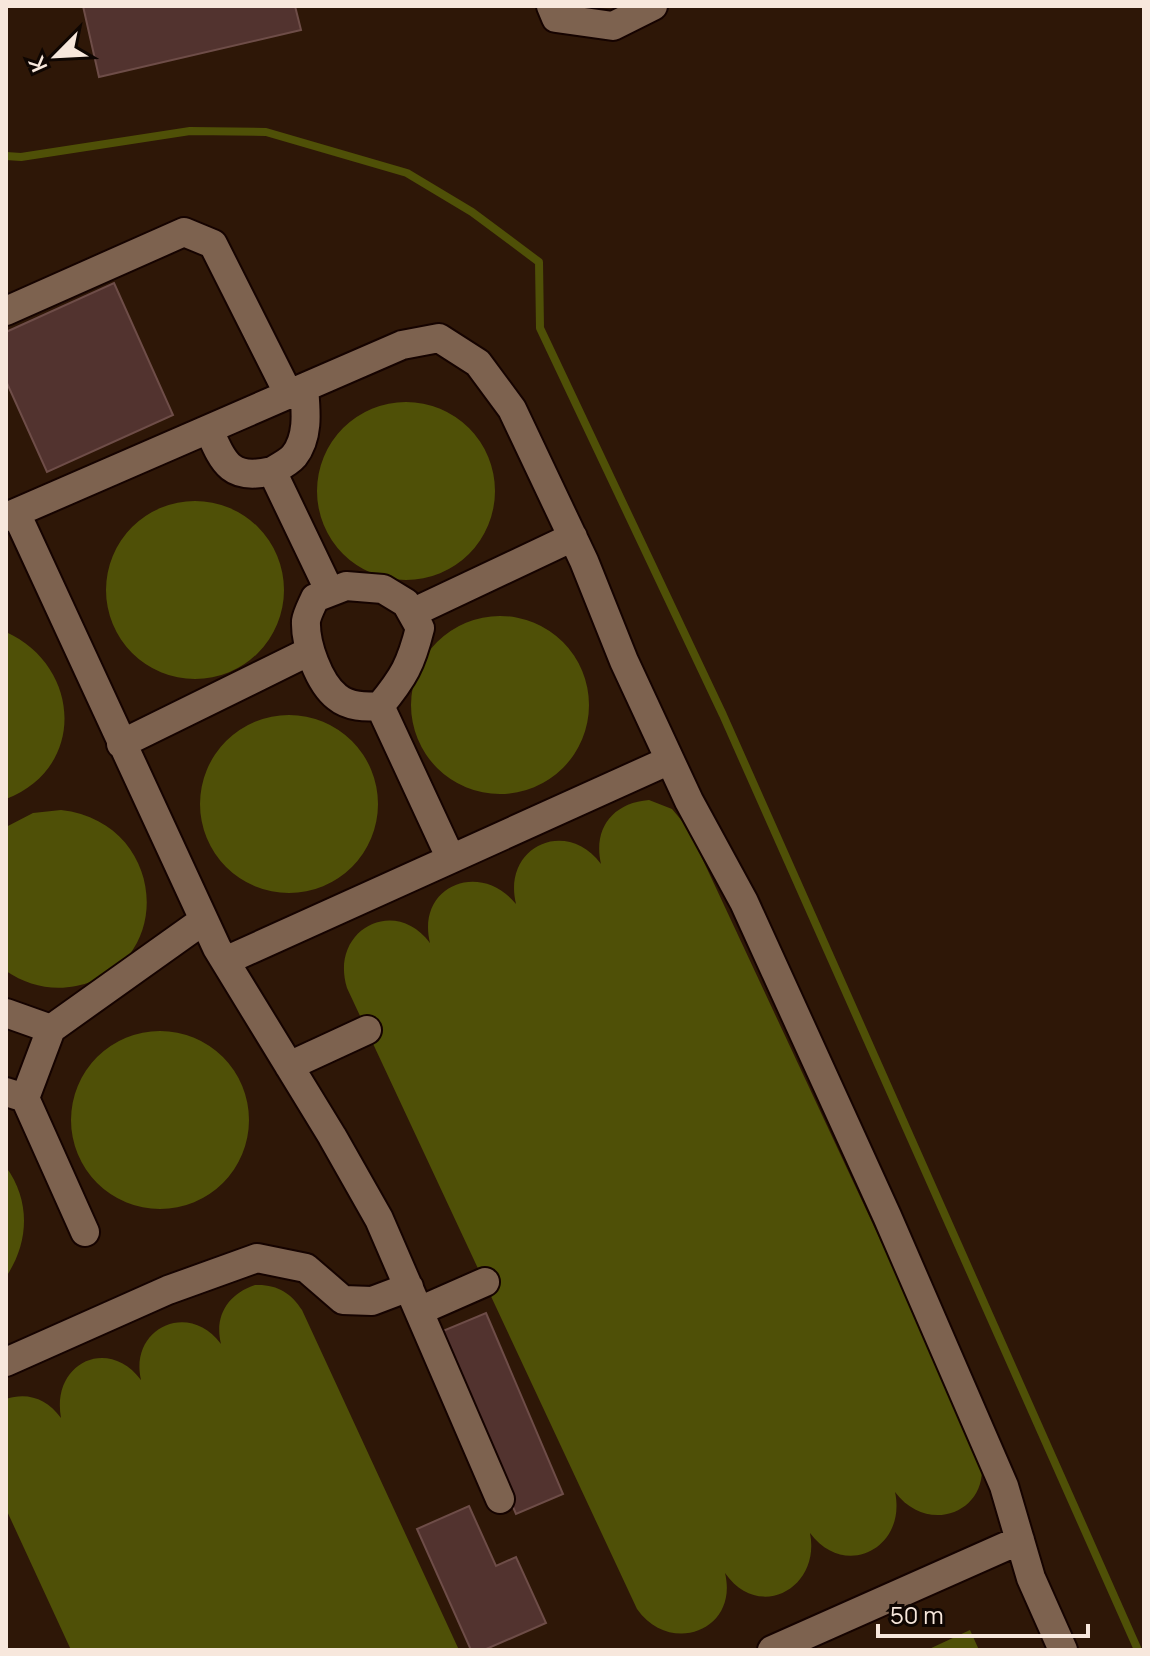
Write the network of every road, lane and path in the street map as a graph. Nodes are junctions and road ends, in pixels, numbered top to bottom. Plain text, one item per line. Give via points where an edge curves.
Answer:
1 (551, 6) edge
2 (653, 6) edge
3 (6, 311) edge
4 (296, 392) junction
5 (209, 430) junction
6 (272, 471) junction
7 (11, 515) edge
8 (573, 537) junction
9 (330, 592) junction
10 (412, 613) junction
11 (310, 651) junction
12 (380, 706) junction
13 (121, 744) junction
14 (670, 760) junction
15 (451, 859) junction
16 (204, 920) junction
17 (225, 961) junction
18 (6, 1013) edge
19 (51, 1029) junction
20 (367, 1030) dead end
21 (289, 1066) junction
22 (16, 1095) edge
23 (85, 1232) dead end
24 (485, 1282) dead end
25 (414, 1299) junction
26 (6, 1362) edge
27 (500, 1499) dead end
28 (1020, 1540) junction
29 (772, 1650) edge
30 (1063, 1650) edge

1 - 2 street via 556,18 613,26
3 - 4 street via 184,232 213,244
4 - 5 street
4 - 6 street via 307,415 303,437 293,457
4 - 8 street via 402,345 439,338 478,363 512,409
5 - 6 street via 221,457 236,472
5 - 7 street
6 - 9 street
7 - 13 street
8 - 10 street
8 - 14 street
9 - 10 street via 346,586 383,589
9 - 11 street via 315,598 306,620
10 - 12 street via 420,628 413,656
11 - 12 street via 337,697 359,707
11 - 13 street
12 - 15 street
13 - 16 street
14 - 15 street
14 - 28 street via 744,902 887,1216 1004,1486
15 - 17 street
16 - 17 street
16 - 19 street
17 - 21 street
18 - 19 street
19 - 22 street
20 - 21 street
21 - 25 street via 379,1219
22 - 23 street
24 - 25 street
25 - 26 street via 343,1300 306,1268 257,1258 168,1290
25 - 27 street
28 - 29 street
28 - 30 street

